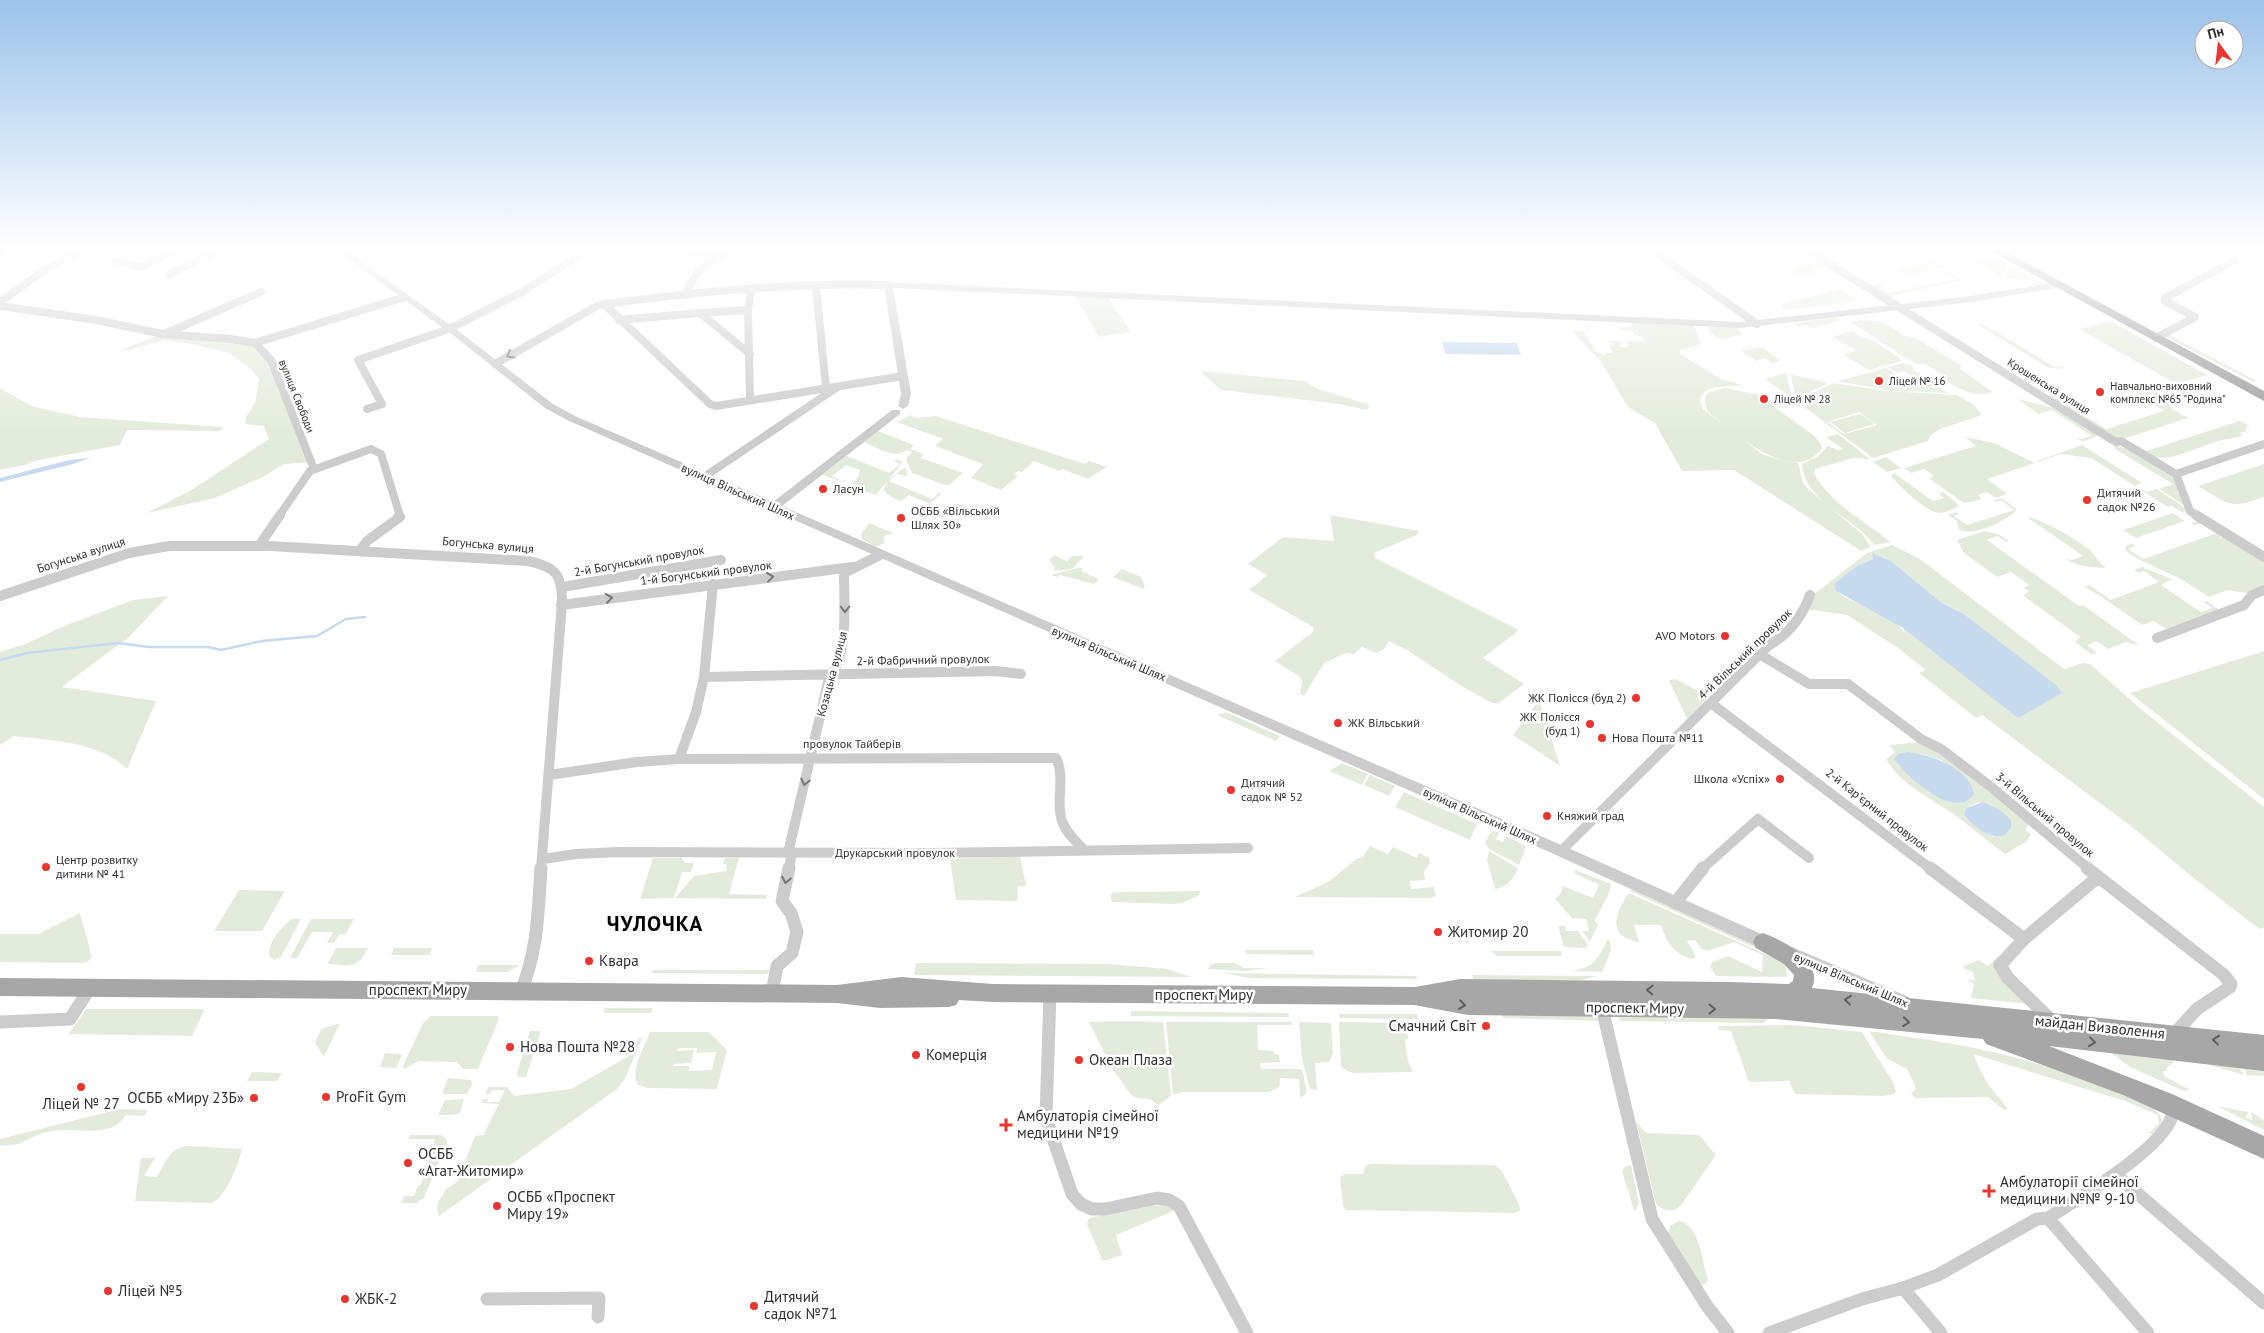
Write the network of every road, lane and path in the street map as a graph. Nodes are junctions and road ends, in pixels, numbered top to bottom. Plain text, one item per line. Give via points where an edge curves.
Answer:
1 (22, 309) edge
2 (221, 309) edge
3 (365, 309) edge
4 (422, 309) edge
5 (488, 309) edge
6 (591, 309) edge
7 (609, 309) edge
8 (818, 309) edge
9 (892, 309) edge
10 (1427, 309) edge
11 (1736, 309) edge
12 (1889, 309) edge
13 (1902, 309) edge
14 (2106, 309) edge
15 (2180, 309) edge
16 (748, 310) joint
17 (700, 313) junction
18 (619, 320) junction
19 (1757, 324) junction
20 (449, 329) junction
21 (163, 334) junction
22 (2159, 337) junction
23 (256, 343) junction
24 (750, 354) junction
25 (495, 364) junction
26 (903, 376) junction
27 (837, 386) junction
28 (826, 388) junction
29 (2264, 397) edge
30 (750, 400) junction
31 (367, 408) dead end
32 (2264, 444) edge
33 (314, 469) junction
34 (2176, 474) junction
35 (704, 477) junction
36 (773, 508) junction
37 (259, 546) junction
38 (360, 550) junction
39 (880, 555) junction
40 (2264, 557) edge
41 (721, 560) dead end
42 (855, 566) junction
43 (713, 584) junction
44 (562, 587) junction
45 (2264, 590) edge
46 (1810, 595) dead end
47 (0, 596) edge
48 (561, 605) junction
49 (2157, 638) dead end
50 (1761, 655) junction
51 (830, 674) junction
52 (1022, 674) dead end
53 (704, 677) junction
54 (1712, 704) junction
55 (810, 758) junction
56 (679, 760) junction
57 (549, 775) junction
58 (1248, 848) dead end
59 (1084, 850) junction
60 (1561, 851) junction
61 (788, 853) junction
62 (1808, 858) dead end
63 (543, 859) junction
64 (2098, 877) junction
65 (1675, 903) junction
66 (2024, 939) junction
67 (1763, 942) junction
68 (0, 987) edge
69 (90, 988) junction
70 (521, 991) junction
71 (772, 993) junction
72 (1050, 993) junction
73 (1786, 995) junction
74 (1414, 996) junction
75 (1914, 1007) junction
76 (1602, 1008) junction
77 (1935, 1009) junction
78 (1857, 1017) joint
79 (0, 1022) edge
80 (2054, 1022) junction
81 (1966, 1027) junction
82 (1992, 1030) junction
83 (2173, 1035) junction
84 (2264, 1045) edge
85 (2264, 1060) edge
86 (2173, 1104) junction
87 (2264, 1141) edge
88 (2264, 1148) edge
89 (2115, 1174) junction
90 (2048, 1218) junction
91 (1903, 1288) junction
92 (487, 1298) dead end
93 (2264, 1303) edge
94 (598, 1317) dead end
95 (1247, 1333) edge
96 (1728, 1333) edge
97 (1768, 1333) edge
98 (1941, 1333) edge
99 (2148, 1333) edge

1 - 21 street
2 - 21 street
3 - 23 street
4 - 20 street, вулиця Вільський Шлях
5 - 20 street
6 -> 25 street
7 - 18 street
8 - 28 street
9 - 26 street
10 - 19 street
11 - 19 street
12 - 19 street
13 - 34 street, Крошенська вулиця via 2106,436 2116,442 2121,441
14 - 22 highway
15 - 22 street via 2195,317
16 - 17 street
16 - 24 street
17 - 18 street
17 - 24 street
18 - 30 street via 710,404 716,406
20 - 25 street, вулиця Вільський Шлях
20 - 31 street via 358,360 382,404
21 - 23 street
22 - 29 highway
23 - 33 street, вулиця Свободи via 271,360
24 - 30 street
25 - 35 street, вулиця Вільський Шлях via 564,415
26 - 27 street
26 - 36 street via 906,394 899,409
27 - 28 street
27 - 35 street
28 - 30 street
32 - 34 street
33 - 37 street
33 - 38 street via 371,449 381,454 400,517
34 - 40 street via 2190,511
35 - 36 street, вулиця Вільський Шлях
36 - 39 street, вулиця Вільський Шлях
37 - 38 street, Богунська вулиця
37 - 47 street, Богунська вулиця via 169,546 129,553
38 - 44 street, Богунська вулиця via 528,561 557,573
39 - 42 street
39 - 60 street, вулиця Вільський Шлях
41 - 44 street, 2-й Богунський провулок
43 -> 42 street, 1-й Богунський провулок
42 -> 51 street, Козацька вулиця via 844,573 844,629 836,670
48 -> 43 street, 1-й Богунський провулок
43 - 53 street
44 - 48 street
45 - 49 street via 2252,595 2244,605
46 - 50 street, 4-й Вільський провулок via 1796,623
48 - 57 street
50 - 54 street, 4-й Вільський провулок
50 - 64 street, 3-й Вільський провулок via 1809,684 1848,684 1990,786
51 - 52 street, 2-й Фабричний провулок via 996,671
51 - 53 street, 2-й Фабричний провулок
51 - 55 street, Козацька вулиця
53 - 56 street
54 - 60 street, 4-й Вільський провулок
54 - 66 street, 2-й Карʼєрний провулок
55 - 56 street, провулок Тайберів
55 - 59 street, провулок Тайберів via 1056,758 1060,775 1060,817 1066,830
55 -> 61 street, Козацька вулиця
56 - 57 street, провулок Тайберів via 637,762
57 - 63 street
58 - 59 street, Друкарський провулок
59 - 61 street, Друкарський провулок
60 - 65 street, вулиця Вільський Шлях
61 - 63 street, Друкарський провулок via 618,852
61 -> 71 street, Козацька вулиця via 790,858 782,902 791,913 797,934 792,954 778,966
62 - 65 street via 1758,819 1706,864
63 - 70 street via 536,940
64 - 66 street
64 - 83 street, 3-й Вільський провулок via 2191,948 2231,984 2197,1009
65 - 67 street, вулиця Вільський Шлях
66 - 80 street via 2002,961 2002,970
67 - 73 main road via 1791,958 1804,972 1803,985
67 - 75 street, вулиця Вільський Шлях
68 - 69 main road, проспект Миру
69 - 70 main road, проспект Миру
69 - 79 street via 70,1019
70 - 71 main road, проспект Миру
71 - 72 main road, проспект Миру via 944,999 993,993
72 - 74 main road, проспект Миру
72 - 95 street via 1046,1118 1072,1194 1082,1204 1102,1210 1158,1198 1178,1206
73 -> 74 main road, проспект Миру via 1720,991 1470,988 1444,989
75 -> 73 main road, майдан Визволення
74 -> 76 main road, проспект Миру via 1468,1006
75 - 77 main road, майдан Визволення
75 - 81 main road, майдан Визволення
76 -> 78 main road, проспект Миру via 1776,1010
76 - 96 street via 1652,1219
77 - 80 main road, майдан Визволення
77 - 82 main road, майдан Визволення
78 -> 81 main road, майдан Визволення
80 - 83 main road, майдан Визволення
81 - 82 main road, майдан Визволення
81 - 86 main road, майдан Визволення via 2063,1060
82 -> 85 main road, майдан Визволення
82 - 87 main road, майдан Визволення via 2099,1066 2179,1099
84 -> 83 main road, майдан Визволення
86 - 88 main road
86 - 89 street via 2170,1120 2160,1136
89 - 90 street
89 - 93 street
90 - 91 street via 2037,1220 1938,1275
90 - 99 street
91 - 97 street via 1862,1299
91 - 98 street
92 - 94 street via 599,1298

